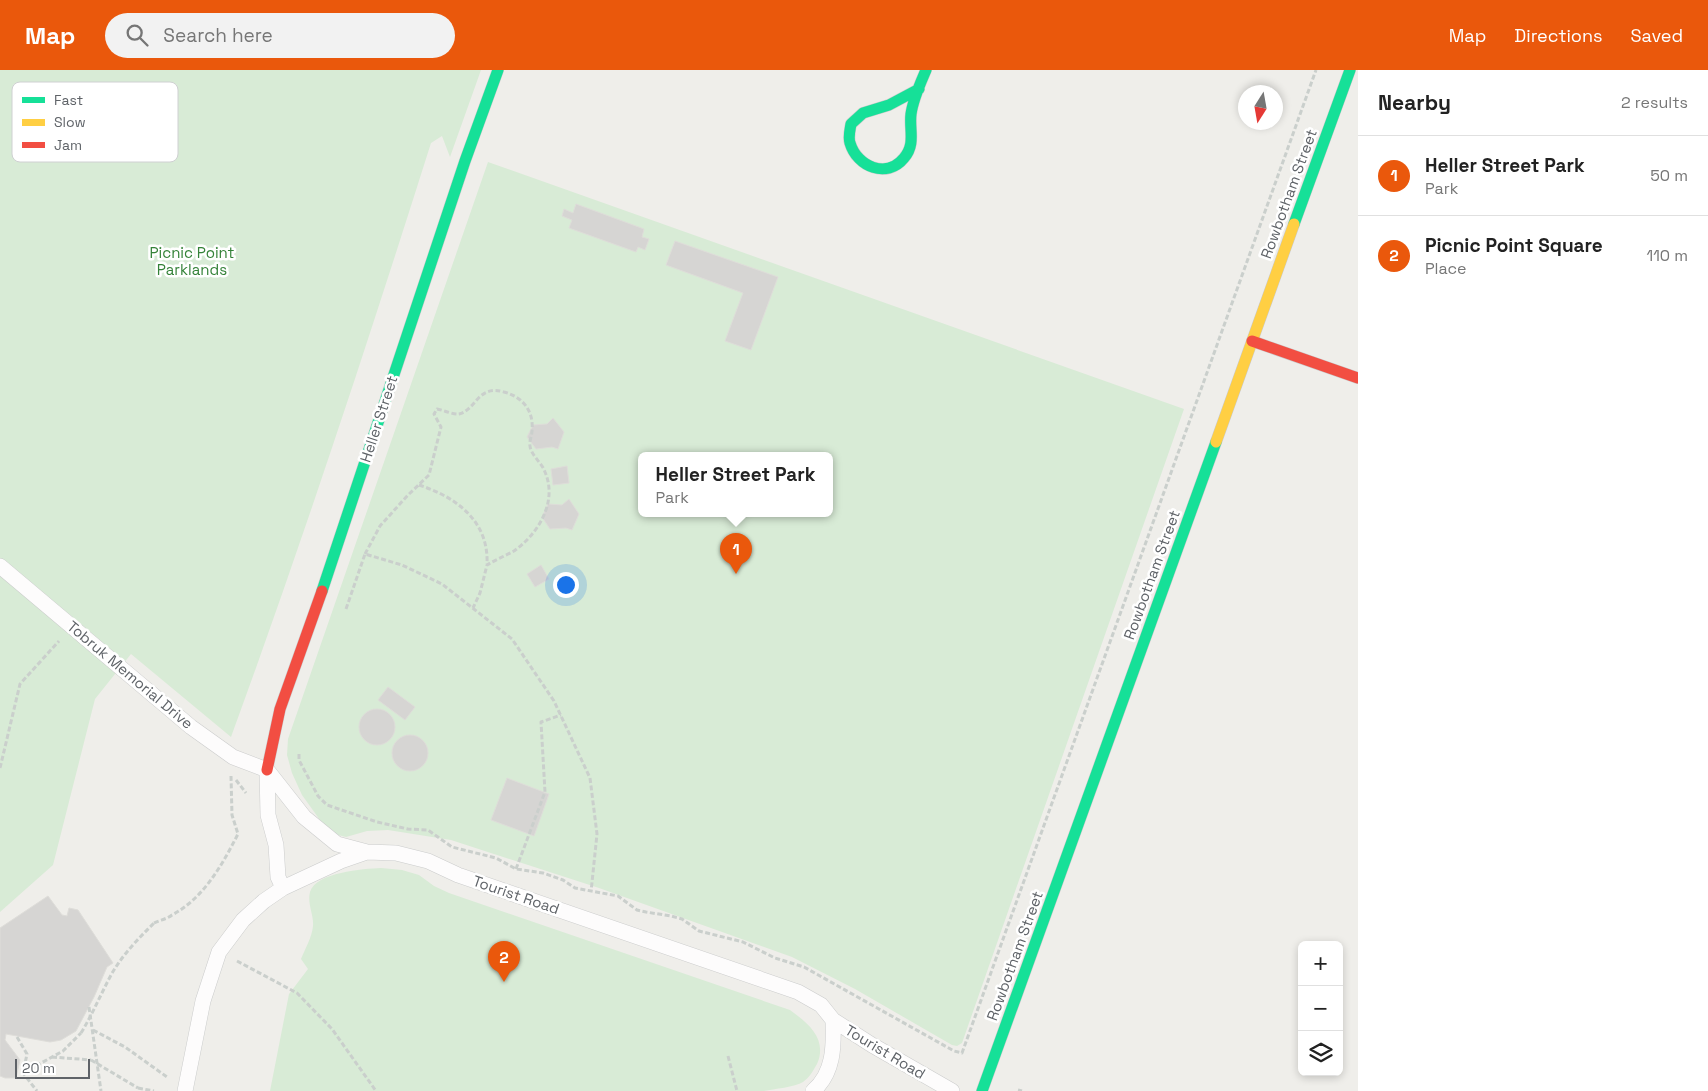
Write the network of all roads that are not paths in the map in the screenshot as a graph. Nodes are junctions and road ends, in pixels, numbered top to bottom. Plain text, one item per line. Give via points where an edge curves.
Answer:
1 (498, 70) edge
2 (926, 70) edge
3 (1350, 70) edge
4 (918, 89) junction
5 (1252, 341) junction
6 (1358, 378) edge
7 (0, 566) edge
8 (268, 770) junction
9 (367, 852) junction
10 (283, 888) junction
11 (833, 1020) junction
12 (185, 1091) edge
13 (813, 1091) edge
14 (952, 1091) edge
15 (982, 1091) edge

1 - 8 street, Heller Street via 280,709
2 - 4 street
3 - 5 street, Rowbotham Street
4 - 4 street via 912,114 911,147 903,160 890,168 873,169 857,159 850,142 851,124 863,113 889,105
5 - 6 street
5 - 15 street, Rowbotham Street
7 - 8 lane, Tobruk Memorial Drive via 191,727 234,757
8 - 9 lane via 304,817 338,844
8 - 10 lane, Heller Street via 268,815 276,845 278,877
9 - 10 lane, Tourist Road
9 - 11 lane, Tourist Road via 396,853 428,861 458,875 798,992 820,1005
10 - 12 lane, Tourist Road via 243,920 219,952 203,1001
11 - 13 lane via 834,1046 830,1067
11 - 14 lane, Tourist Road

